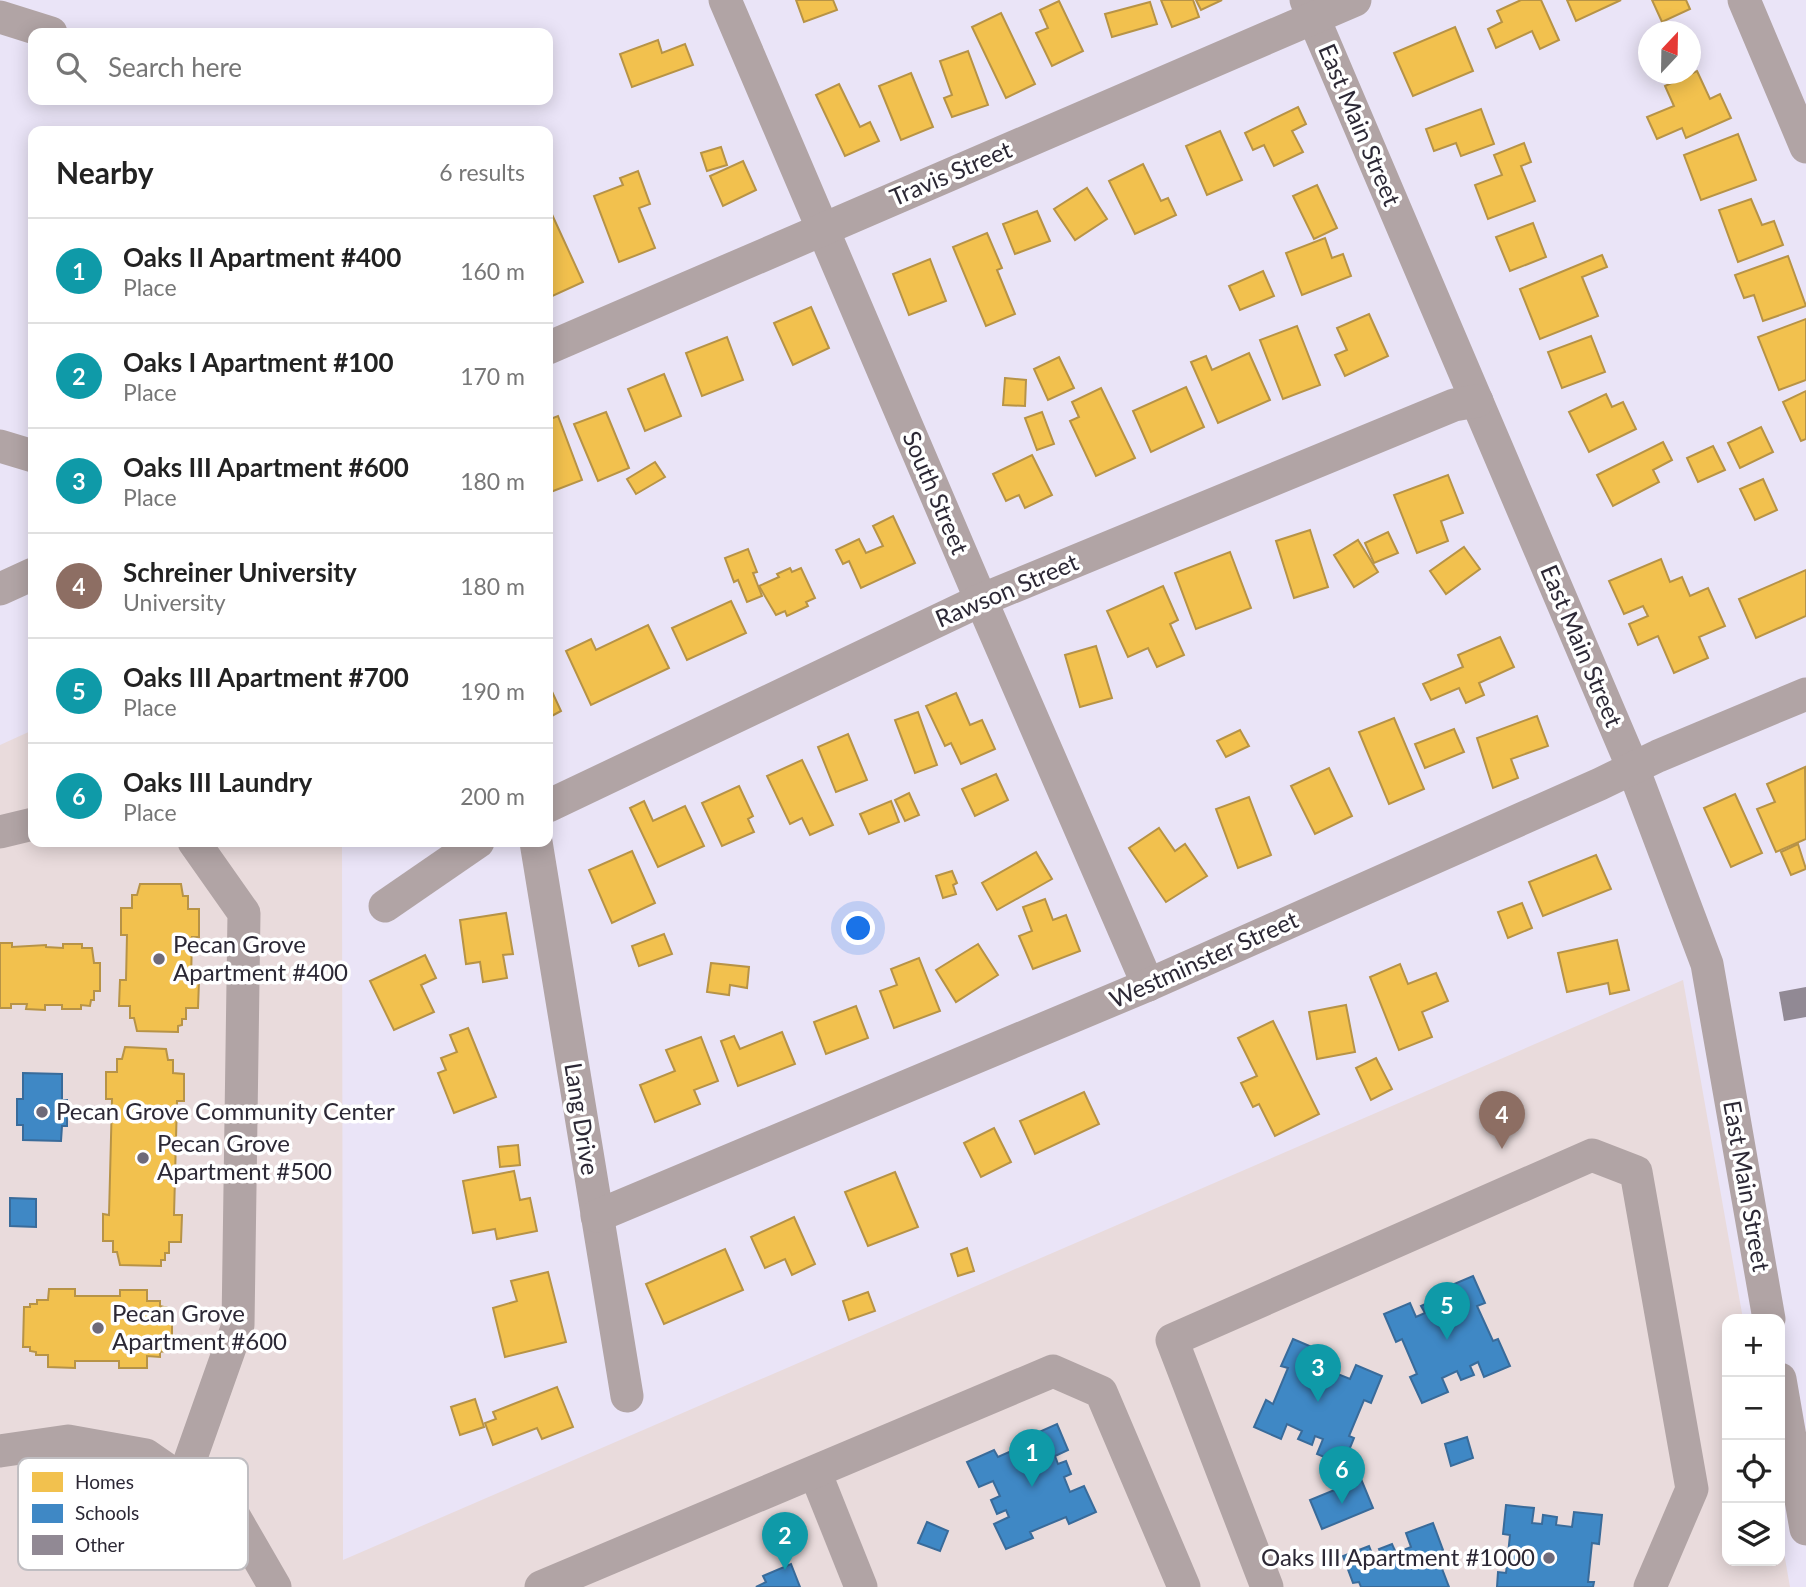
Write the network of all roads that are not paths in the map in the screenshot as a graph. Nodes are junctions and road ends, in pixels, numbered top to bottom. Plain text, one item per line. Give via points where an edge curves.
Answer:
1 (725, 0) edge
2 (1355, 0) edge
3 (1744, 0) edge
4 (1310, 9) edge
5 (0, 17) edge
6 (35, 28) edge
7 (1806, 147) edge
8 (822, 230) junction
9 (553, 346) edge
10 (1477, 401) junction
11 (0, 446) edge
12 (28, 454) edge
13 (28, 576) edge
14 (0, 589) edge
15 (981, 600) junction
16 (1806, 694) edge
17 (1633, 768) junction
18 (553, 804) edge
19 (28, 825) edge
20 (0, 832) edge
21 (198, 847) edge
22 (471, 847) edge
23 (537, 847) edge
24 (385, 906) dead end
25 (1148, 985) junction
26 (597, 1216) junction
27 (1768, 1314) edge
28 (627, 1396) dead end
29 (1785, 1408) edge
30 (0, 1451) edge
31 (150, 1458) edge
32 (191, 1458) edge
33 (815, 1472) junction
34 (1806, 1529) edge
35 (248, 1540) edge
36 (275, 1587) edge
37 (541, 1587) edge
38 (861, 1587) edge
39 (1184, 1587) edge
40 (1267, 1587) edge
41 (1650, 1587) edge

1 - 8 street, South Street
2 - 4 street, Travis Street
3 - 7 street
4 - 8 street, Travis Street
4 - 10 street, East Main Street
5 - 6 street
8 - 9 street, Travis Street
8 - 15 street, South Street
10 - 15 street, Rawson Street via 1454,405
10 - 17 street, East Main Street
11 - 12 street
13 - 14 street
15 - 18 street, Rawson Street
15 - 25 street, South Street
16 - 17 street, Westminster Street
17 - 25 street, Westminster Street
17 - 27 street, East Main Street via 1707,964
19 - 20 street
21 - 32 street via 244,913 238,1325
22 - 24 street
23 - 26 street, Lang Drive
25 - 26 street, Westminster Street
26 - 28 street, Lang Drive
29 - 34 street
30 - 31 street via 68,1440
33 - 37 street
33 - 38 street
33 - 39 street via 1053,1371 1101,1392
35 - 36 street
40 - 41 street via 1172,1340 1592,1155 1636,1172 1692,1489

